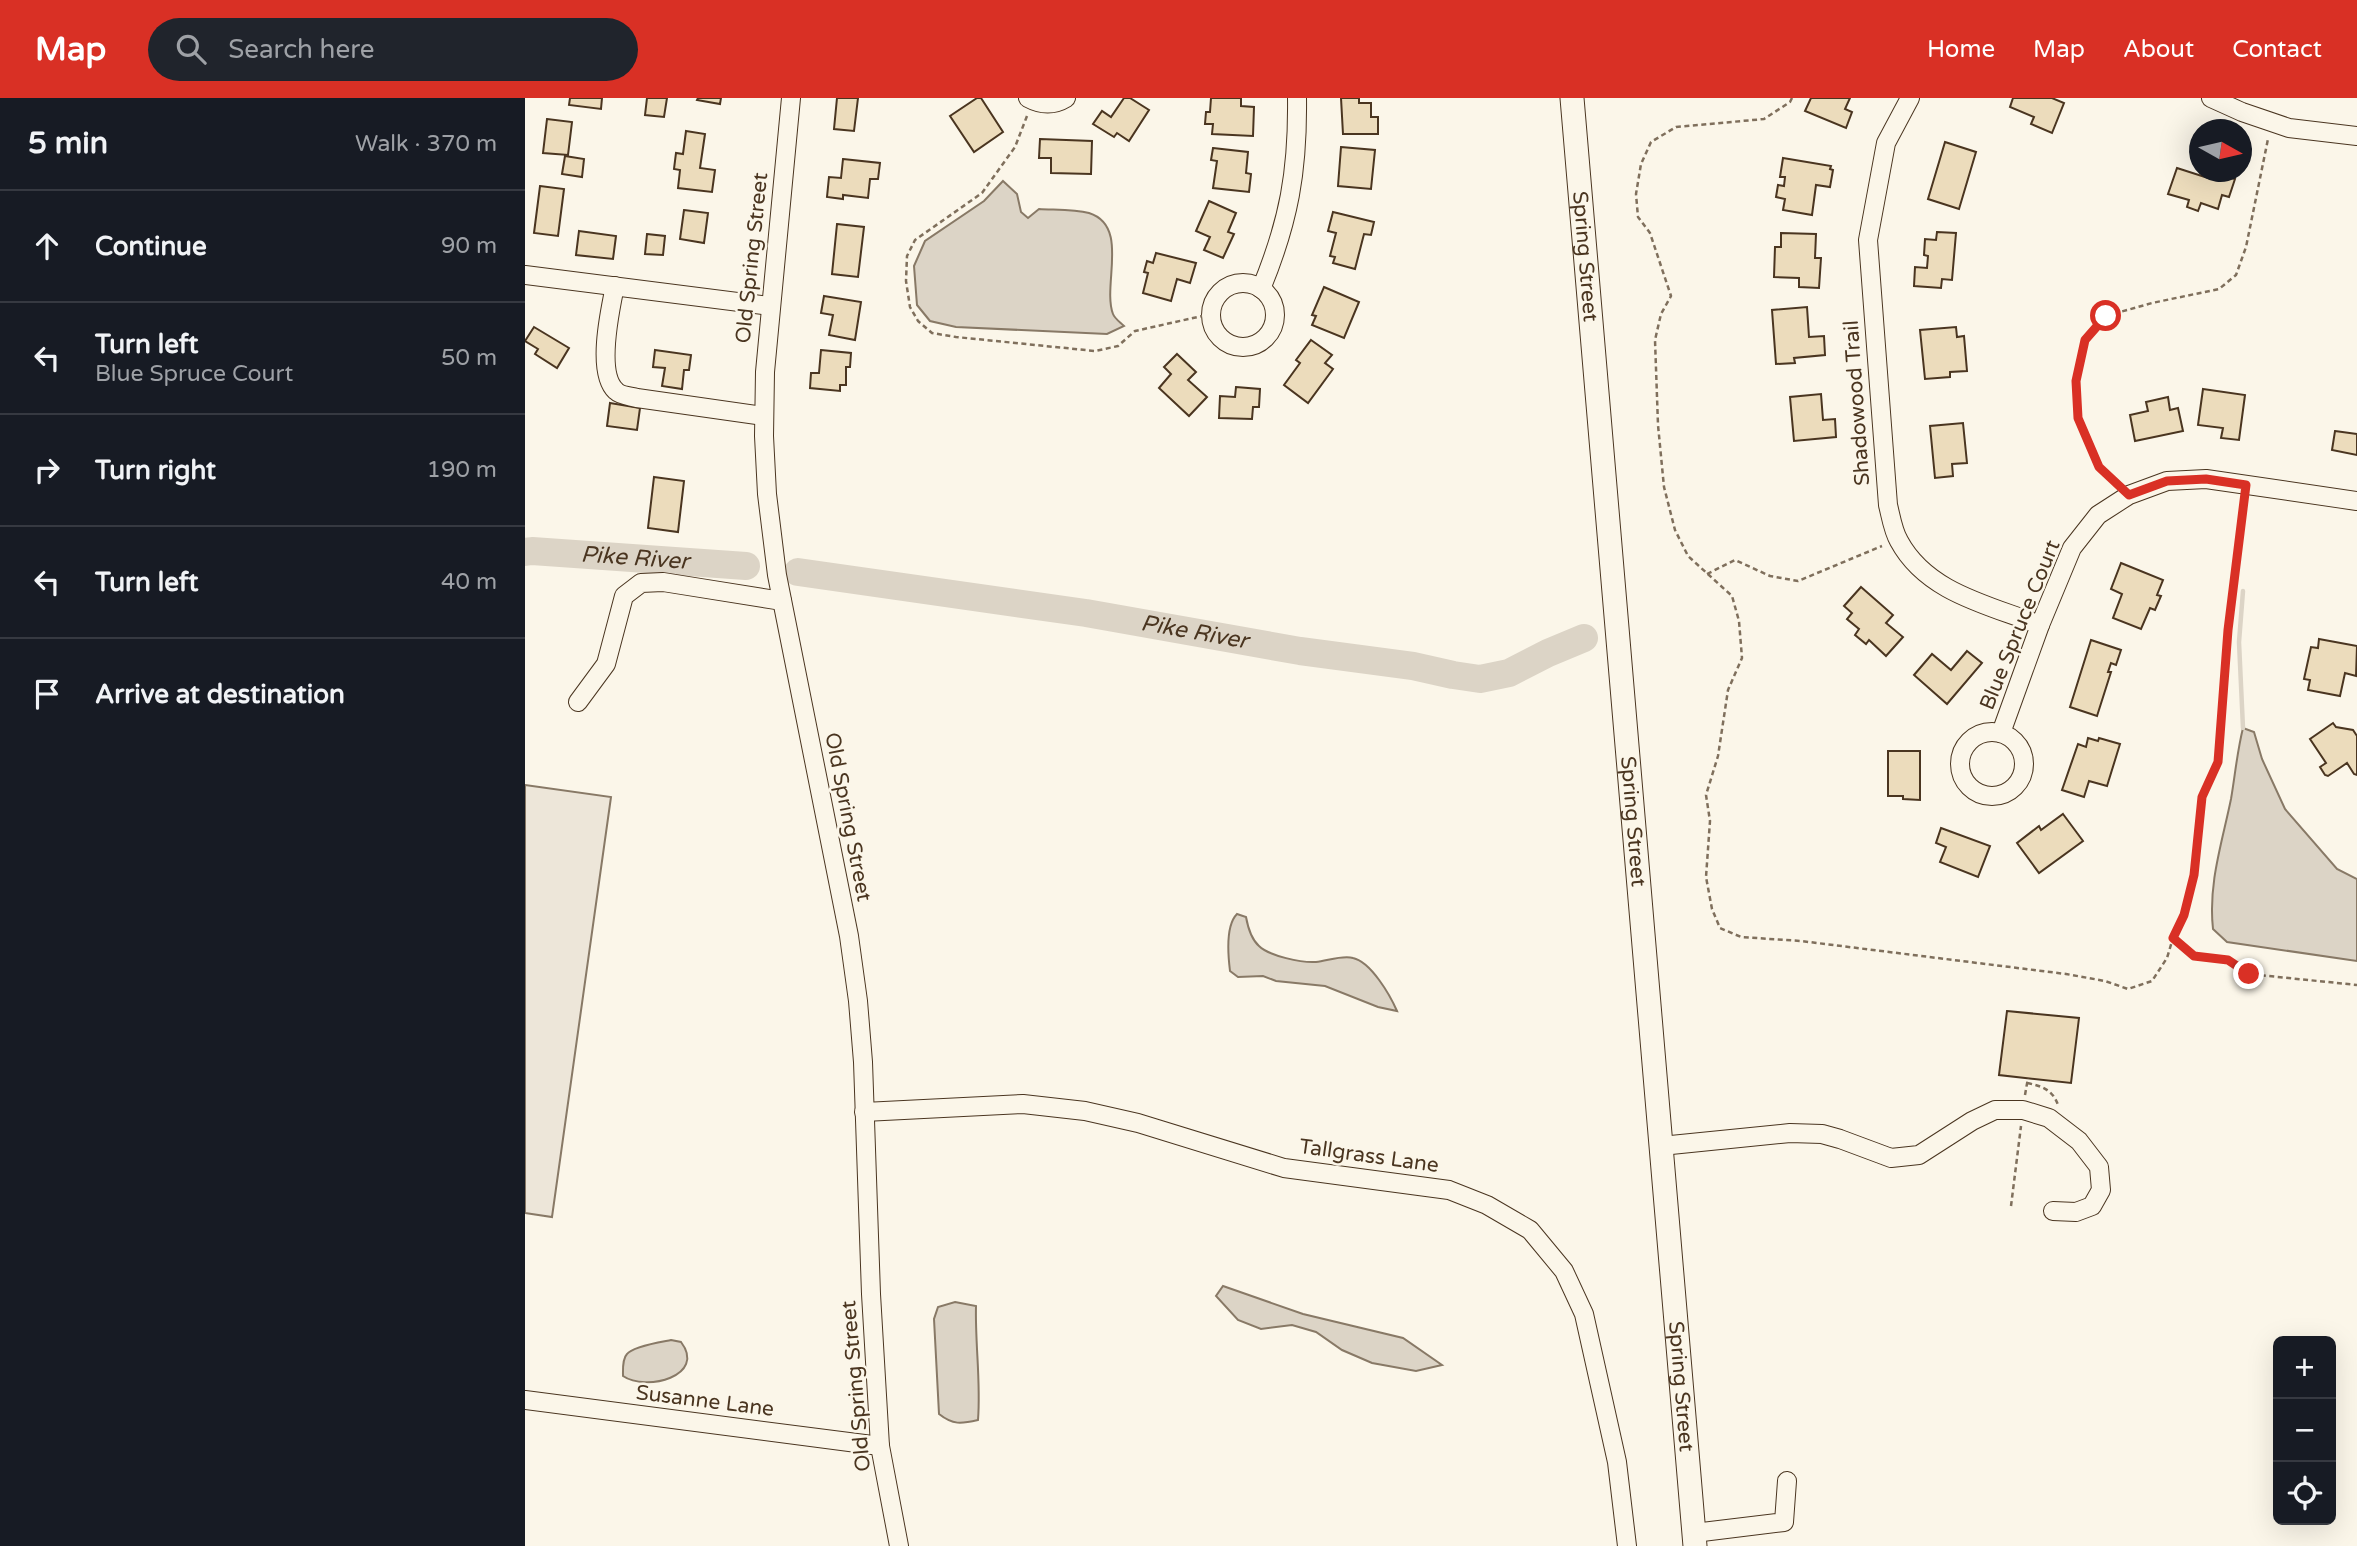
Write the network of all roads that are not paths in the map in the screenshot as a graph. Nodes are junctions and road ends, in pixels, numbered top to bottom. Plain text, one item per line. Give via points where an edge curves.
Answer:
1 (791, 98) edge
2 (1028, 98) edge
3 (1066, 98) edge
4 (1297, 98) edge
5 (1571, 98) edge
6 (1910, 98) edge
7 (2211, 98) edge
8 (2357, 136) edge
9 (525, 275) edge
10 (615, 286) junction
11 (1261, 289) junction
12 (769, 306) junction
13 (764, 416) junction
14 (2357, 502) edge
15 (782, 601) junction
16 (2040, 625) junction
17 (578, 702) dead end
18 (2001, 733) dead end
19 (864, 1112) junction
20 (1661, 1146) junction
21 (2053, 1211) dead end
22 (525, 1400) edge
23 (880, 1446) junction
24 (1787, 1480) dead end
25 (1695, 1540) edge
26 (899, 1546) edge
27 (1627, 1546) edge

1 - 12 street, Old Spring Street
2 - 3 street via 1049,104
4 - 11 street via 1293,189 1279,246
5 - 20 main road, Spring Street
6 - 16 street, Shadowood Trail via 1886,143 1868,240 1888,505 1898,540 1920,571 1941,586
7 - 8 street via 2289,128
9 - 10 street
10 - 12 street
10 - 13 street via 605,347 614,390 637,398
11 - 11 street via 1274,307 1275,318 1266,338 1247,348 1226,343 1212,326 1212,305 1224,289 1243,283
12 - 13 street, Old Spring Street
13 - 15 street, Old Spring Street via 767,495
14 - 16 street, Blue Spruce Court via 2206,479 2167,481 2129,495 2098,515 2072,548
15 - 17 street via 663,582 641,583 624,596 606,664
15 - 19 street, Old Spring Street via 849,936
16 - 18 street, Blue Spruce Court
19 - 23 street, Old Spring Street
19 - 27 street, Tallgrass Lane via 1023,1104 1085,1111 1284,1168 1449,1190 1487,1205 1530,1230 1564,1271 1584,1314 1617,1462
20 - 21 street via 1822,1134 1891,1158 1919,1154 1995,1110 2023,1110 2053,1122 2079,1141 2099,1167 2101,1189 2092,1206 2076,1212
20 - 25 main road, Spring Street
22 - 23 street, Susanne Lane
23 - 26 street, Old Spring Street
24 - 25 street via 1784,1522

